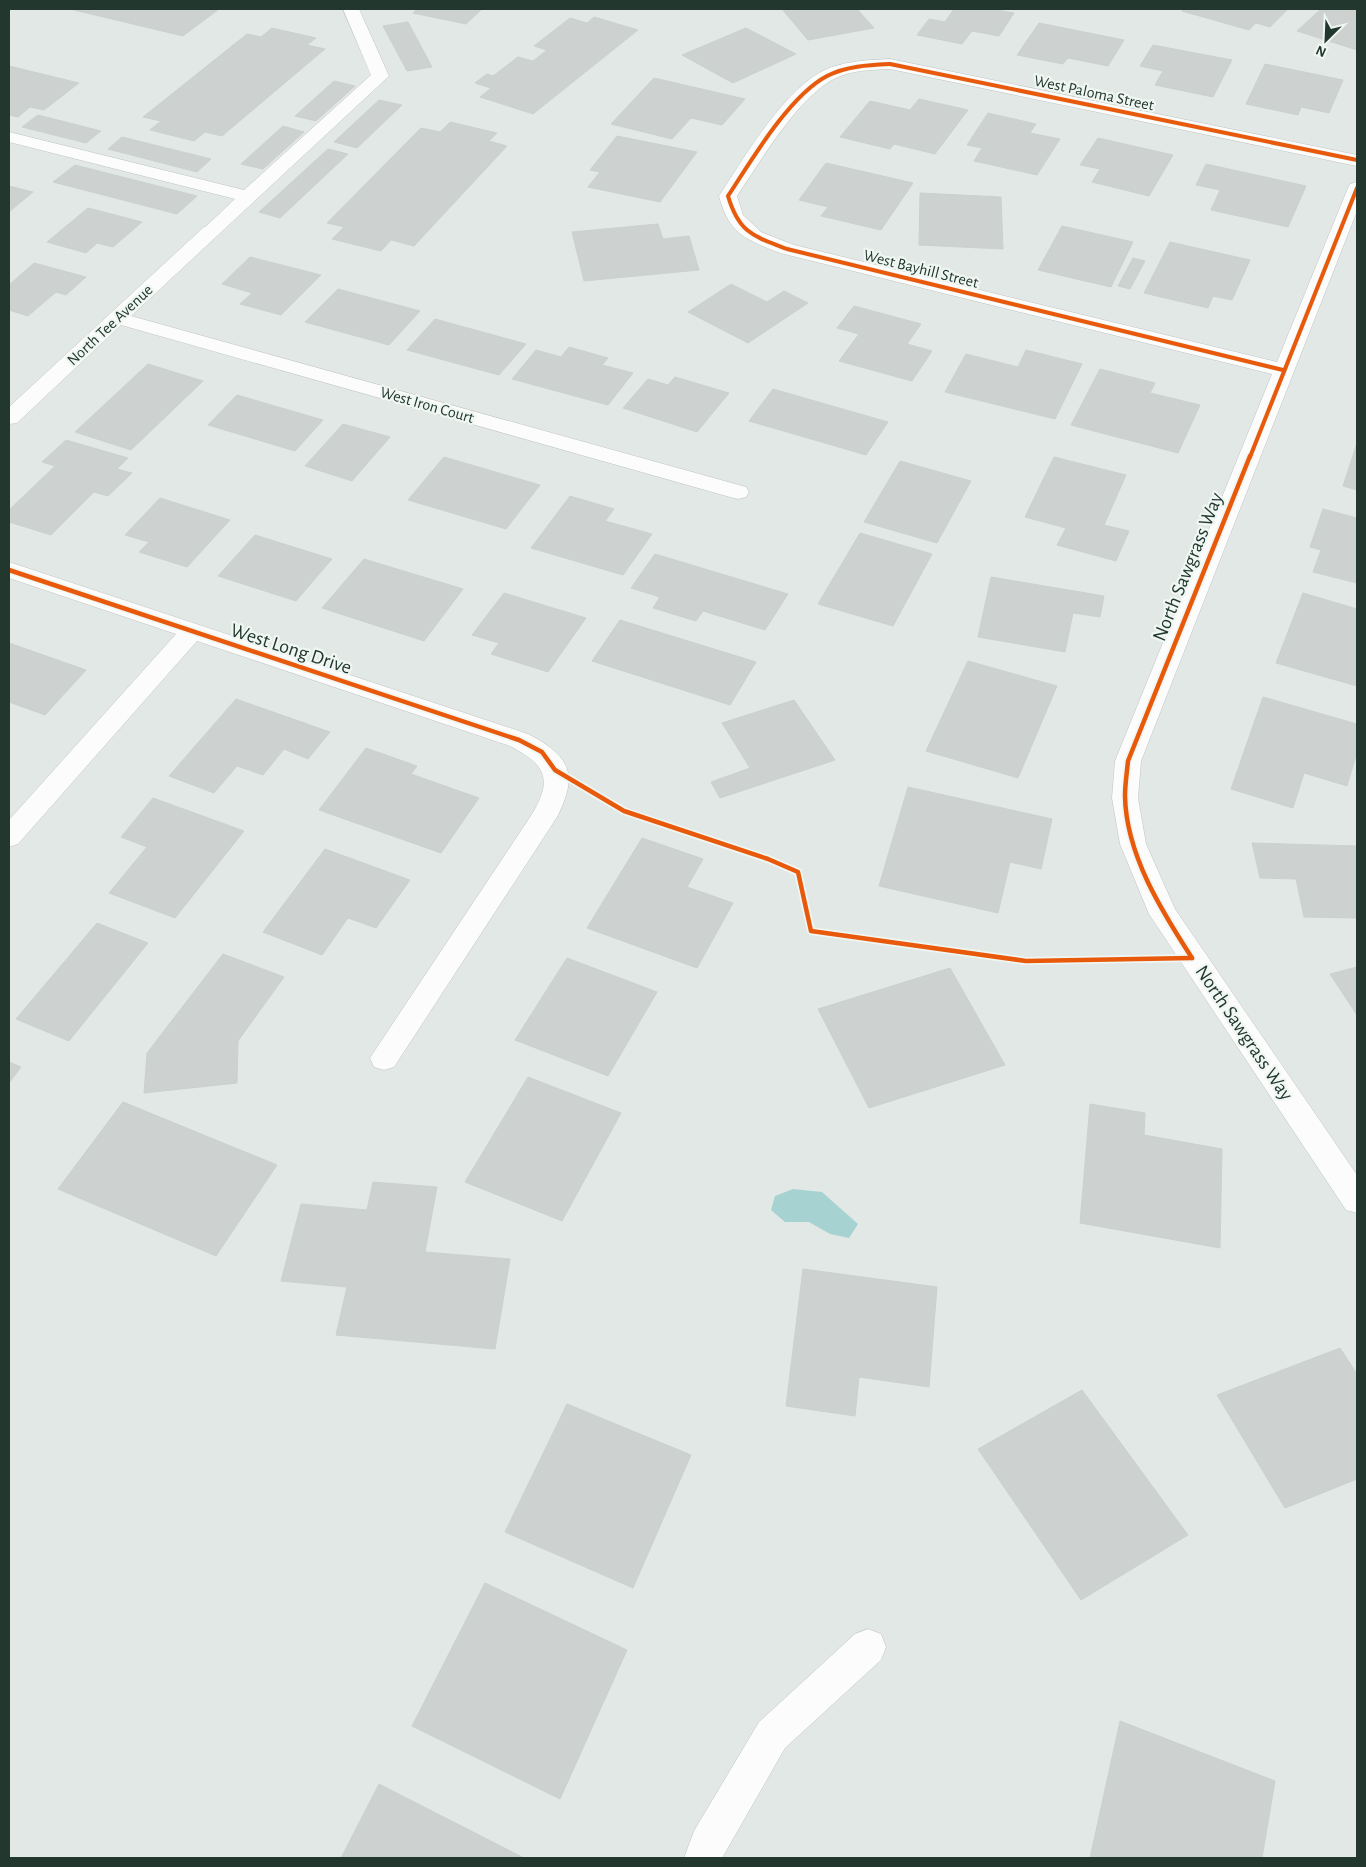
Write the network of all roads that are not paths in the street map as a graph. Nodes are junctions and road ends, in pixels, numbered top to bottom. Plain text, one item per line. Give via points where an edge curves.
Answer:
1 (351, 9) edge
2 (826, 76) joint
3 (9, 136) edge
4 (1357, 160) edge
5 (1357, 188) edge
6 (249, 197) junction
7 (117, 318) junction
8 (1283, 370) junction
9 (9, 418) edge
10 (738, 492) dead end
11 (9, 570) edge
12 (192, 631) junction
13 (9, 837) edge
14 (384, 1058) dead end
15 (1357, 1200) edge
16 (868, 1647) dead end
17 (702, 1858) edge

1 - 6 street, North Tee Avenue via 380,76
2 - 4 street, West Paloma Street via 855,66 890,64
2 - 8 street, West Bayhill Street via 801,97 756,153 728,196 734,217 754,236 788,249
3 - 6 street
5 - 8 street, North Sawgrass Way
6 - 7 street, North Tee Avenue
7 - 9 street, North Tee Avenue
7 - 10 street, West Iron Court
8 - 15 street, North Sawgrass Way via 1128,761 1125,798 1133,844 1163,914
11 - 12 street, West Long Drive
12 - 13 street
12 - 14 street, West Long Drive via 519,740 542,752 555,770 557,791 544,817
16 - 17 street via 772,1735

